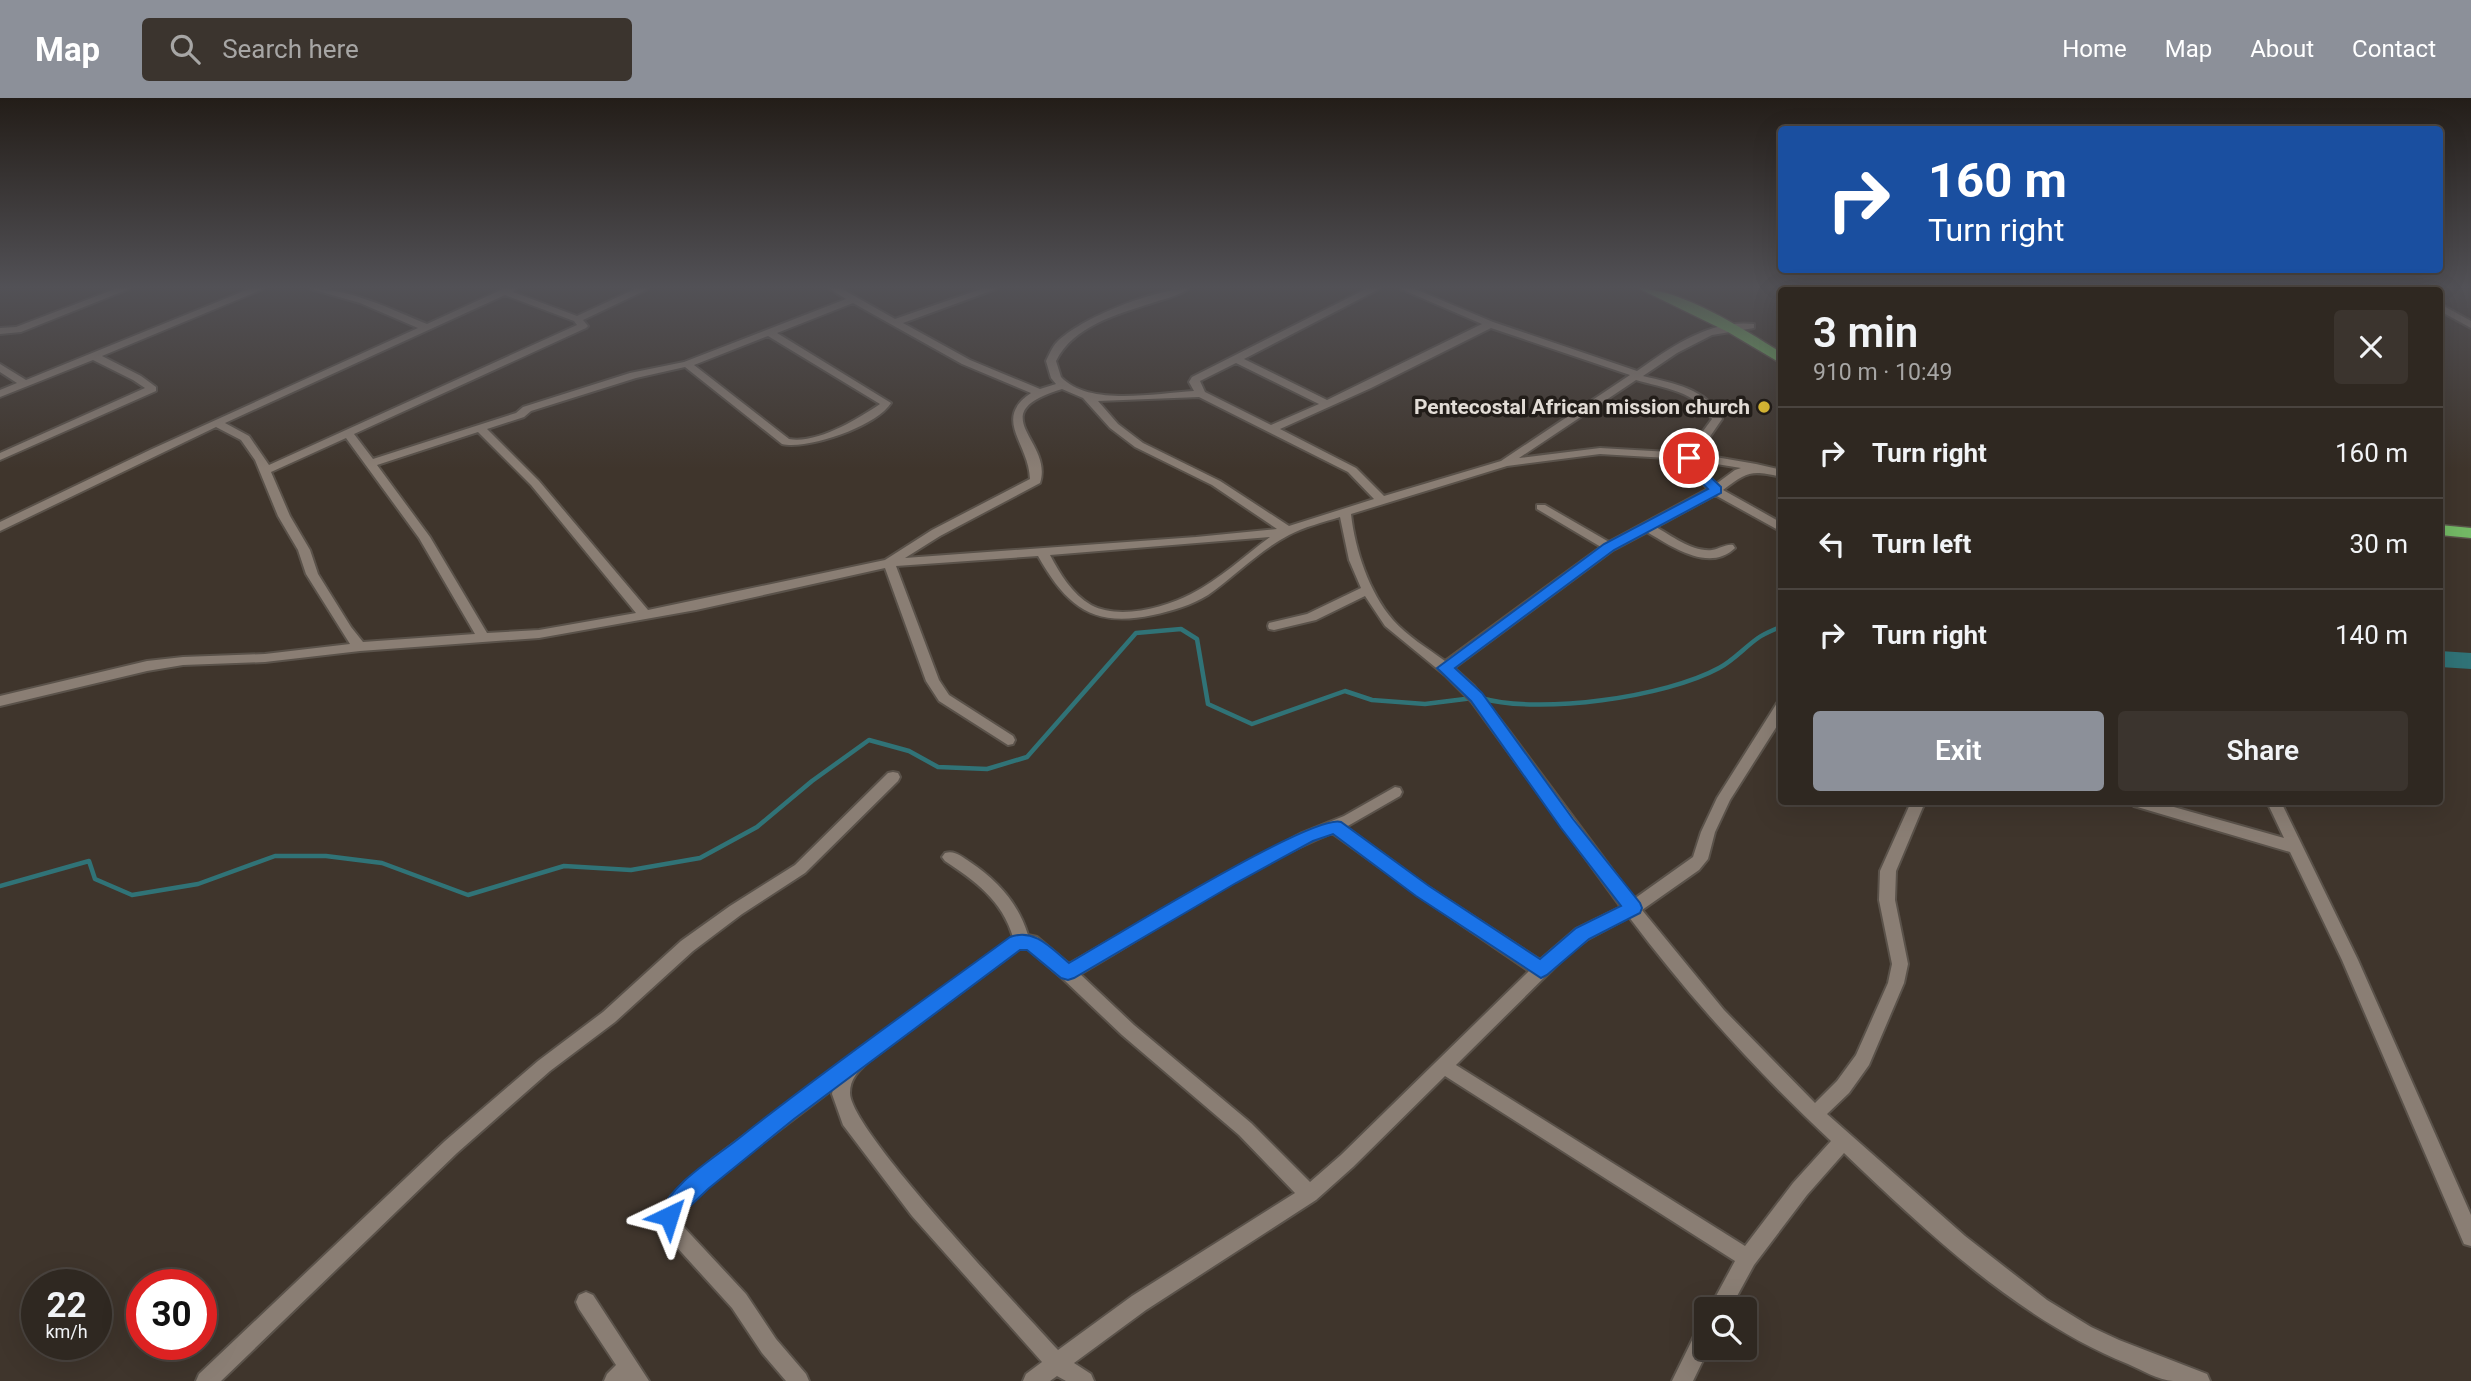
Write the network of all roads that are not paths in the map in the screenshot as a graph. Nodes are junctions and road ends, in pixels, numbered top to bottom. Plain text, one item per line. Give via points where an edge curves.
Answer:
1 (111, 349) edge
2 (382, 349) edge
3 (538, 349) edge
4 (727, 349) edge
5 (797, 349) edge
6 (943, 349) edge
7 (1055, 349) edge
8 (1253, 349) edge
9 (1439, 349) edge
10 (1560, 349) edge
11 (1678, 349) edge
12 (93, 356) junction
13 (1235, 358) junction
14 (687, 365) junction
15 (0, 367) edge
16 (1637, 376) junction
17 (25, 384) junction
18 (1061, 386) junction
19 (1040, 393) junction
20 (0, 394) edge
21 (1200, 394) junction
22 (1087, 396) junction
23 (1327, 404) junction
24 (218, 424) junction
25 (481, 429) junction
26 (1272, 429) junction
27 (349, 435) junction
28 (0, 457) edge
29 (1690, 458) junction
30 (1505, 463) junction
31 (370, 464) junction
32 (1756, 467) junction
33 (266, 470) junction
34 (1778, 473) edge
35 (1716, 490) junction
36 (1383, 501) junction
37 (1541, 507) dead end
38 (1345, 511) junction
39 (1778, 526) edge
40 (0, 527) edge
41 (1647, 527) junction
42 (2443, 530) edge
43 (1287, 532) junction
44 (2471, 533) edge
45 (1609, 547) junction
46 (1729, 548) dead end
47 (1042, 552) junction
48 (889, 563) junction
49 (1369, 589) junction
50 (644, 614) junction
51 (1274, 626) dead end
52 (484, 639) junction
53 (360, 647) junction
54 (1445, 668) junction
55 (0, 701) edge
56 (1778, 712) edge
57 (1008, 740) dead end
58 (893, 777) dead end
59 (1395, 792) dead end
60 (1917, 805) edge
61 (2149, 805) edge
62 (2276, 805) edge
63 (1335, 827) junction
64 (2298, 848) junction
65 (950, 856) dead end
66 (1633, 908) junction
67 (1023, 941) junction
68 (1541, 970) junction
69 (1068, 973) junction
70 (1443, 1066) junction
71 (846, 1071) junction
72 (1815, 1115) junction
73 (1842, 1142) junction
74 (1310, 1194) junction
75 (2471, 1237) edge
76 (1747, 1258) junction
77 (1726, 1297) edge
78 (586, 1302) dead end
79 (1694, 1357) edge
80 (1056, 1363) junction
81 (627, 1376) edge
82 (206, 1381) edge
83 (799, 1381) edge
84 (1033, 1381) edge
85 (1084, 1381) edge
86 (1682, 1381) edge
87 (2200, 1381) edge

1 - 12 street
2 - 24 street
3 - 27 street
4 - 14 street
5 - 14 street via 885,405 813,441 794,445
6 - 19 street
7 - 18 street via 1050,356 1051,370
8 - 13 street
9 - 23 street
10 - 16 street
11 - 16 street
12 - 17 street
12 - 28 street via 152,389
13 - 21 street via 1196,379
13 - 23 street
14 - 25 street via 614,381
15 - 17 street
16 - 29 street via 1691,393 1715,413 1713,428
16 - 30 street
17 - 20 street
18 - 19 street
18 - 22 street
19 - 48 street via 1020,408 1016,419 1037,481
21 - 22 street
21 - 26 street
22 - 43 street via 1139,445 1216,483
23 - 26 street
24 - 33 street via 251,444
24 - 40 street
25 - 31 street
25 - 50 street via 535,483
26 - 36 street via 1352,470
27 - 31 street
27 - 33 street
29 - 30 street via 1598,452
29 - 32 street
29 - 35 street via 1694,469
30 - 36 street
31 - 52 street via 425,537
32 - 34 street
32 - 35 street via 1739,472
33 - 53 street via 312,574
35 - 39 street
35 - 41 street
36 - 38 street
37 - 45 street
38 - 43 street
38 - 49 street via 1352,553
41 - 45 street
41 - 46 street via 1705,555 1718,555
42 - 44 highway
43 - 47 street
43 - 47 street via 1200,595 1128,615 1102,616 1092,611 1060,584
45 - 54 street
47 - 48 street
48 - 50 street
48 - 57 street via 933,681 944,698
49 - 51 street via 1325,611
49 - 54 street via 1394,629
50 - 52 street via 539,634
52 - 53 street
53 - 55 street via 147,666
54 - 66 street via 1476,697
56 - 66 street via 1724,797 1700,859
58 - 82 street via 800,869 687,946 609,1017 461,1138
59 - 63 street
60 - 72 street via 1888,871 1887,900 1900,964 1896,983 1863,1060
61 - 64 street
62 - 64 street
63 - 68 street
63 - 69 street via 1241,872
64 - 75 street
65 - 67 street via 1006,901
66 - 68 street via 1582,934
66 - 72 street via 1690,983
67 - 69 street via 1031,942
67 - 71 street via 922,1010
68 - 70 street
69 - 74 street via 1245,1129
70 - 74 street
70 - 76 street
71 - 80 street via 841,1094 849,1119 919,1210
71 - 83 street via 701,1182 669,1216 670,1226 739,1301
72 - 73 street
73 - 76 street
73 - 87 street via 1943,1230 2053,1314 2084,1334
74 - 80 street via 1139,1303
76 - 77 street
78 - 81 street
79 - 86 street
80 - 84 street
80 - 85 street

